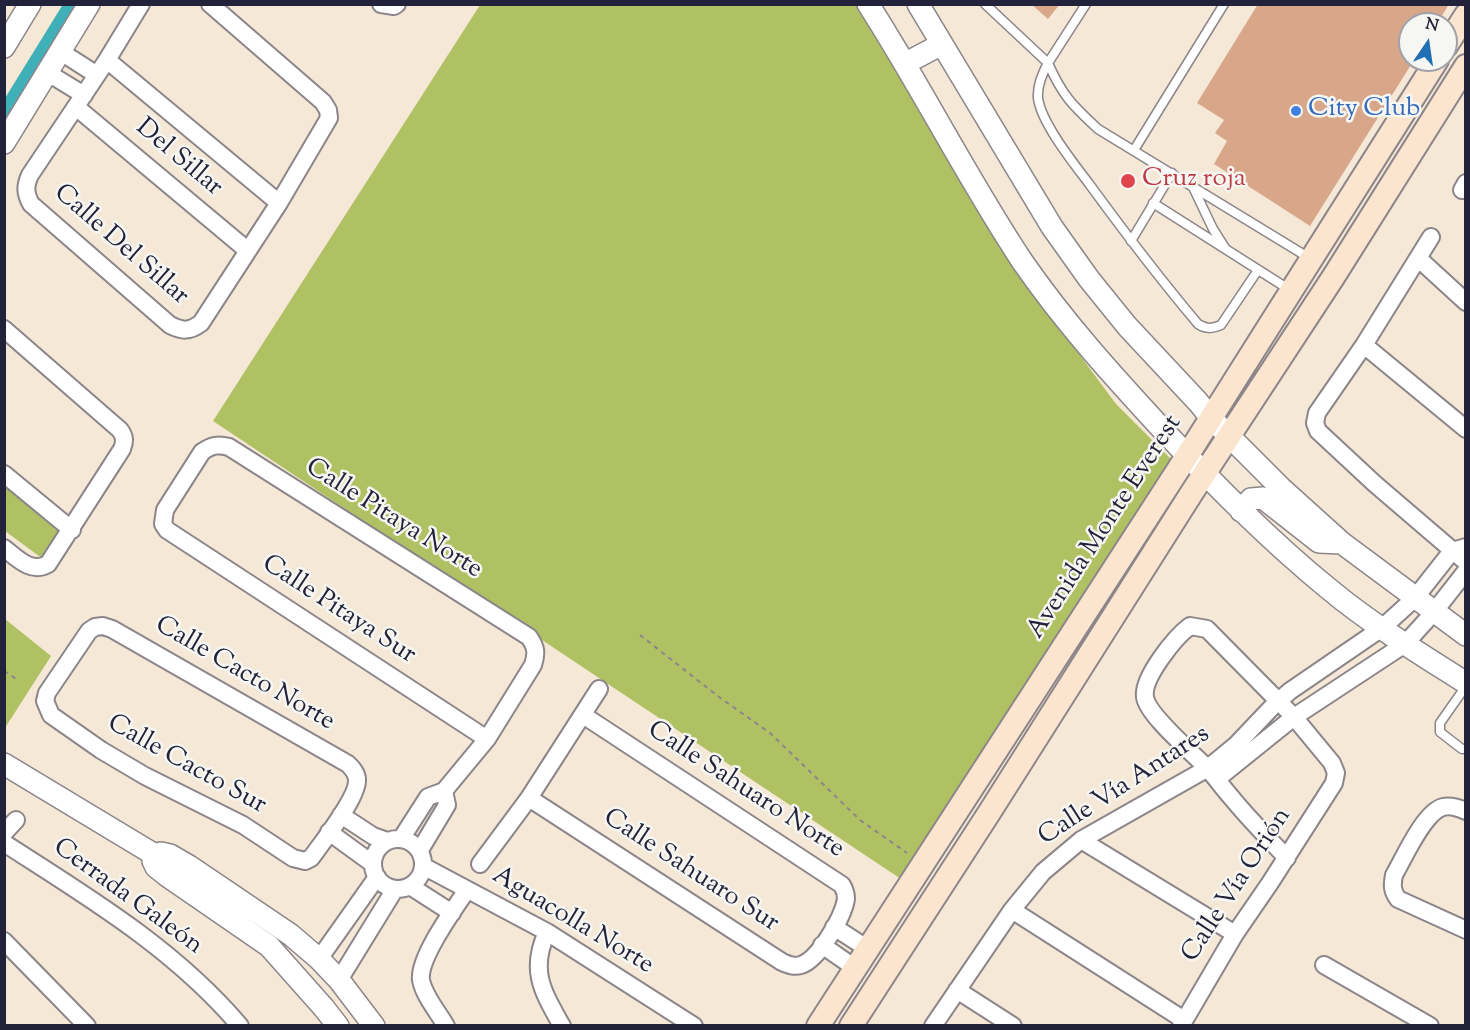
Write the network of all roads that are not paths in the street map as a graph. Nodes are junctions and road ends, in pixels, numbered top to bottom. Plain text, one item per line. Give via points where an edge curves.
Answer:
1 (30, 4) edge
2 (88, 4) edge
3 (141, 4) edge
4 (210, 4) edge
5 (868, 4) edge
6 (918, 4) edge
7 (985, 4) edge
8 (1086, 4) edge
9 (1224, 4) edge
10 (8, 36) edge
11 (942, 44) junction
12 (61, 52) junction
13 (107, 60) junction
14 (906, 63) junction
15 (1048, 63) junction
16 (1466, 66) edge
17 (1429, 72) edge
18 (48, 73) junction
19 (97, 75) junction
20 (1420, 87) junction
21 (80, 101) junction
22 (1443, 102) junction
23 (4, 143) edge
24 (1134, 150) junction
25 (1172, 173) junction
26 (1192, 185) junction
27 (279, 203) junction
28 (1153, 203) junction
29 (1431, 237) dead end
30 (1131, 241) junction
31 (247, 250) junction
32 (1227, 251) junction
33 (1311, 259) junction
34 (1419, 259) junction
35 (1258, 270) junction
36 (1291, 290) junction
37 (1466, 302) edge
38 (4, 329) edge
39 (1364, 345) junction
40 (1210, 418) junction
41 (1466, 429) edge
42 (1229, 437) junction
43 (1187, 456) junction
44 (4, 474) edge
45 (1204, 474) junction
46 (1241, 511) junction
47 (163, 524) joint
48 (72, 530) junction
49 (1342, 543) junction
50 (4, 548) edge
51 (1459, 549) edge
52 (1466, 562) edge
53 (1466, 571) edge
54 (1415, 598) junction
55 (1434, 612) junction
56 (1382, 628) junction
57 (1466, 635) edge
58 (1405, 644) junction
59 (1466, 685) edge
60 (598, 689) dead end
61 (1278, 701) junction
62 (47, 709) joint
63 (583, 714) junction
64 (1294, 717) junction
65 (487, 739) junction
66 (1466, 749) edge
67 (4, 764) edge
68 (1213, 774) junction
69 (444, 791) junction
70 (529, 798) junction
71 (1466, 811) edge
72 (341, 815) junction
73 (16, 820) dead end
74 (329, 832) junction
75 (4, 833) edge
76 (394, 840) junction
77 (1081, 840) junction
78 (4, 843) edge
79 (155, 855) junction
80 (422, 858) junction
81 (1287, 858) junction
82 (480, 864) dead end
83 (375, 870) junction
84 (402, 887) junction
85 (467, 890) junction
86 (1012, 910) junction
87 (452, 913) junction
88 (1466, 930) edge
89 (547, 932) junction
90 (1235, 934) junction
91 (828, 936) junction
92 (4, 941) edge
93 (868, 949) junction
94 (319, 959) junction
95 (890, 964) junction
96 (1324, 965) dead end
97 (855, 968) junction
98 (339, 980) junction
99 (957, 990) junction
100 (1182, 1023) edge
101 (87, 1026) edge
102 (240, 1026) edge
103 (338, 1026) edge
104 (374, 1026) edge
105 (446, 1026) edge
106 (562, 1026) edge
107 (694, 1026) edge
108 (818, 1026) edge
109 (851, 1026) edge
110 (933, 1026) edge
111 (1013, 1026) edge
112 (1430, 1026) edge

1 - 10 street
2 - 12 street
3 - 13 street, Calle Del Sillar
4 - 27 street, Calle Del Sillar via 328,110 326,125
5 - 14 street
6 - 11 street
7 - 15 lane
8 - 15 lane
9 - 24 lane
11 - 14 street
11 - 40 street via 1052,227 1089,279
12 - 18 street
12 - 19 street
13 - 19 street, Calle Del Sillar
13 - 27 street
14 - 43 street via 1009,240 1060,314
15 - 24 lane via 1070,104 1098,129
15 - 30 lane via 1038,87 1041,109 1074,164
16 - 22 main road, Avenida Monte Everest
17 - 20 main road, Avenida Monte Everest
18 - 21 street, Del Sillar
18 - 23 street
19 - 21 street, Calle Del Sillar
20 - 22 main road
20 - 33 main road, Avenida Monte Everest
21 - 31 street, Del Sillar
21 - 31 street, Calle Del Sillar via 30,175 26,195 31,204 180,330 191,330 201,324
22 - 42 main road, Avenida Monte Everest
24 - 25 lane
25 - 26 lane
25 - 28 lane
26 - 32 lane
26 - 33 lane
27 - 31 street, Calle Del Sillar
28 - 30 lane
28 - 32 lane
29 - 34 street
30 - 35 lane via 1205,328 1221,325
32 - 35 lane
33 - 36 main road, Avenida Monte Everest
34 - 37 street
34 - 39 street
35 - 36 lane
36 - 40 main road, Avenida Monte Everest
38 - 48 street via 124,435 122,449
39 - 41 street
39 - 51 street via 1317,413 1318,431 1375,484
40 - 42 street
40 - 43 main road, Avenida Monte Everest
42 - 45 main road, Avenida Monte Everest
42 - 49 street
43 - 45 street
43 - 93 main road, Avenida Monte Everest
44 - 48 street
45 - 46 street
45 - 95 main road, Avenida Monte Everest
46 - 49 street via 1251,499 1263,498 1319,542
46 - 56 street via 1330,591
47 - 65 street, Calle Pitaya Sur via 171,534
47 - 65 street, Calle Pitaya Norte via 165,510 202,452 219,444 229,447 529,637 535,645 533,664
48 - 50 street via 42,568 25,565
49 - 54 street
51 - 52 street
51 - 54 street, Calle Vía Antares
53 - 55 street, Calle Vía Antares
54 - 55 street
54 - 56 street, Calle Vía Antares
55 - 57 street
55 - 58 street, Calle Vía Antares
56 - 58 street
56 - 61 street, Calle Vía Antares
58 - 59 street
58 - 64 street, Calle Vía Antares
59 - 66 lane via 1439,729
60 - 63 street
61 - 64 street
61 - 68 street, Calle Vía Antares
61 - 68 street via 1207,629 1190,626 1174,640 1150,677 1144,699
62 - 72 street, Calle Cacto Norte via 47,693 89,631 95,627 112,628 348,764 357,780
62 - 74 street, Calle Cacto Sur via 59,722 145,776 243,825 293,858 311,858
63 - 70 street
63 - 91 street, Calle Sahuaro Norte via 842,885 846,898
64 - 68 street, Calle Vía Antares
64 - 81 street, Calle Vía Orión via 1336,773 1334,783
65 - 69 street
67 - 79 street
68 - 77 street, Calle Vía Antares
68 - 81 street
69 - 76 street via 428,797
69 - 80 street via 447,805
70 - 82 street
70 - 91 street, Calle Sahuaro Sur via 782,962 798,966 804,963
71 - 88 street via 1444,807 1434,811 1394,875 1392,892 1398,899
72 - 74 street
72 - 76 street via 373,836
73 - 75 street
74 - 83 street
76 - 80 street via 409,840
76 - 83 street via 376,850
77 - 86 street, Calle Vía Antares via 1043,872
77 - 90 street
78 - 102 street, Cerrada Galeón via 107,909 159,948
79 - 94 street via 170,855 189,866 291,935
79 - 103 street via 156,867 268,946
80 - 84 street via 421,874
80 - 85 street, Aguacolla Norte
81 - 90 street, Calle Vía Orión
83 - 84 street via 388,887
83 - 94 street
84 - 87 street
84 - 98 street
85 - 87 street
85 - 89 street, Aguacolla Norte
86 - 99 street, Calle Vía Antares
86 - 100 street
87 - 105 street via 421,970 422,982
89 - 106 street via 539,952 538,977
89 - 107 street, Aguacolla Norte
90 - 100 street, Calle Vía Orión
91 - 93 street
91 - 97 street
92 - 101 street
93 - 95 main road
93 - 97 main road, Avenida Monte Everest
94 - 98 street
95 - 109 main road, Avenida Monte Everest
96 - 112 street
97 - 108 main road, Avenida Monte Everest
98 - 104 street
99 - 110 street, Calle Vía Antares
99 - 111 street

